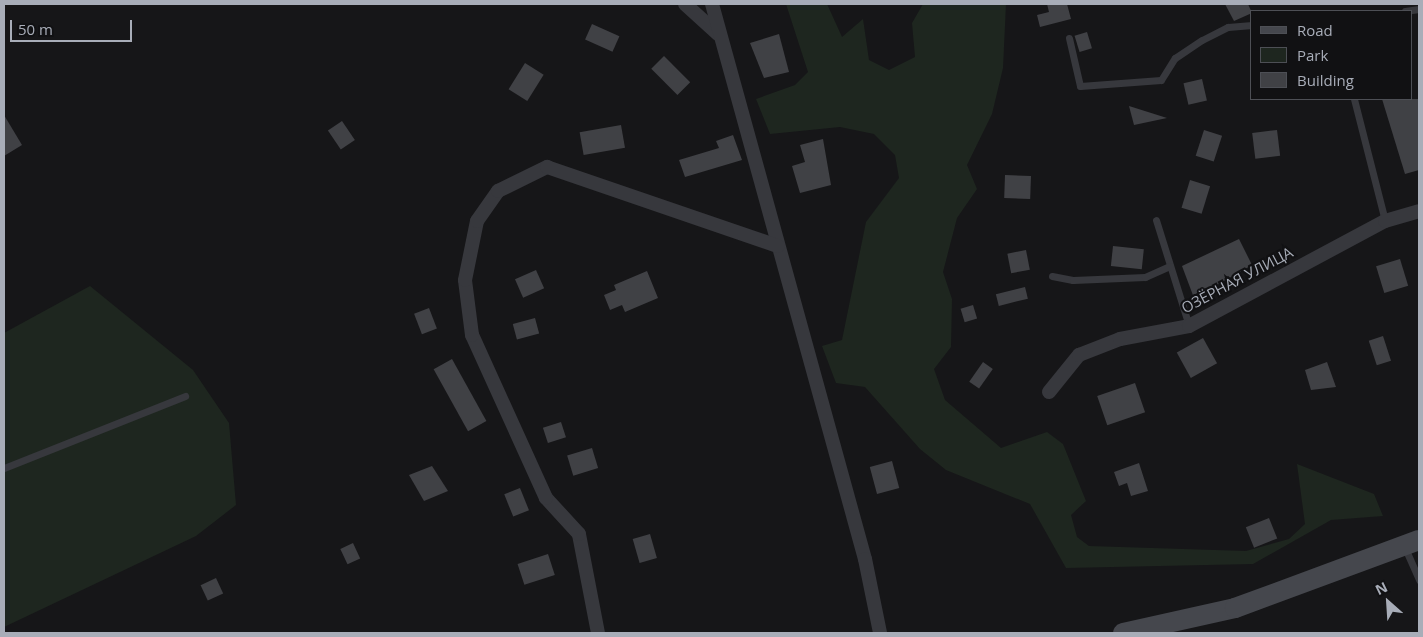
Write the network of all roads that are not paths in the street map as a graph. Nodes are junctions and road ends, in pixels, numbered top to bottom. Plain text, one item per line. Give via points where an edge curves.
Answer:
1 (685, 4) edge
2 (712, 4) edge
3 (1250, 25) edge
4 (718, 34) junction
5 (1069, 38) dead end
6 (1354, 100) edge
7 (1419, 211) edge
8 (1156, 220) dead end
9 (1385, 222) junction
10 (778, 246) junction
11 (1170, 266) junction
12 (1052, 276) dead end
13 (1189, 326) junction
14 (1049, 392) dead end
15 (185, 396) dead end
16 (4, 468) edge
17 (1412, 544) edge
18 (1419, 580) edge
19 (598, 633) edge
20 (880, 633) edge
21 (1124, 633) edge

1 - 4 street
2 - 4 street
3 - 5 lane via 1228,28 1202,40 1175,58 1160,80 1080,86
4 - 10 street
6 - 9 lane
7 - 9 street, ОЗЁРНАЯ УЛИЦА
8 - 11 lane
9 - 13 street, ОЗЁРНАЯ УЛИЦА
10 - 19 street via 547,167 498,190 477,221 465,280 472,335 546,498 579,534
10 - 20 street via 865,559
11 - 12 lane via 1144,277 1073,280
11 - 13 lane
13 - 14 street, ОЗЁРНАЯ УЛИЦА via 1120,339 1078,355
15 - 16 lane
17 - 18 lane
17 - 21 street via 1235,608

